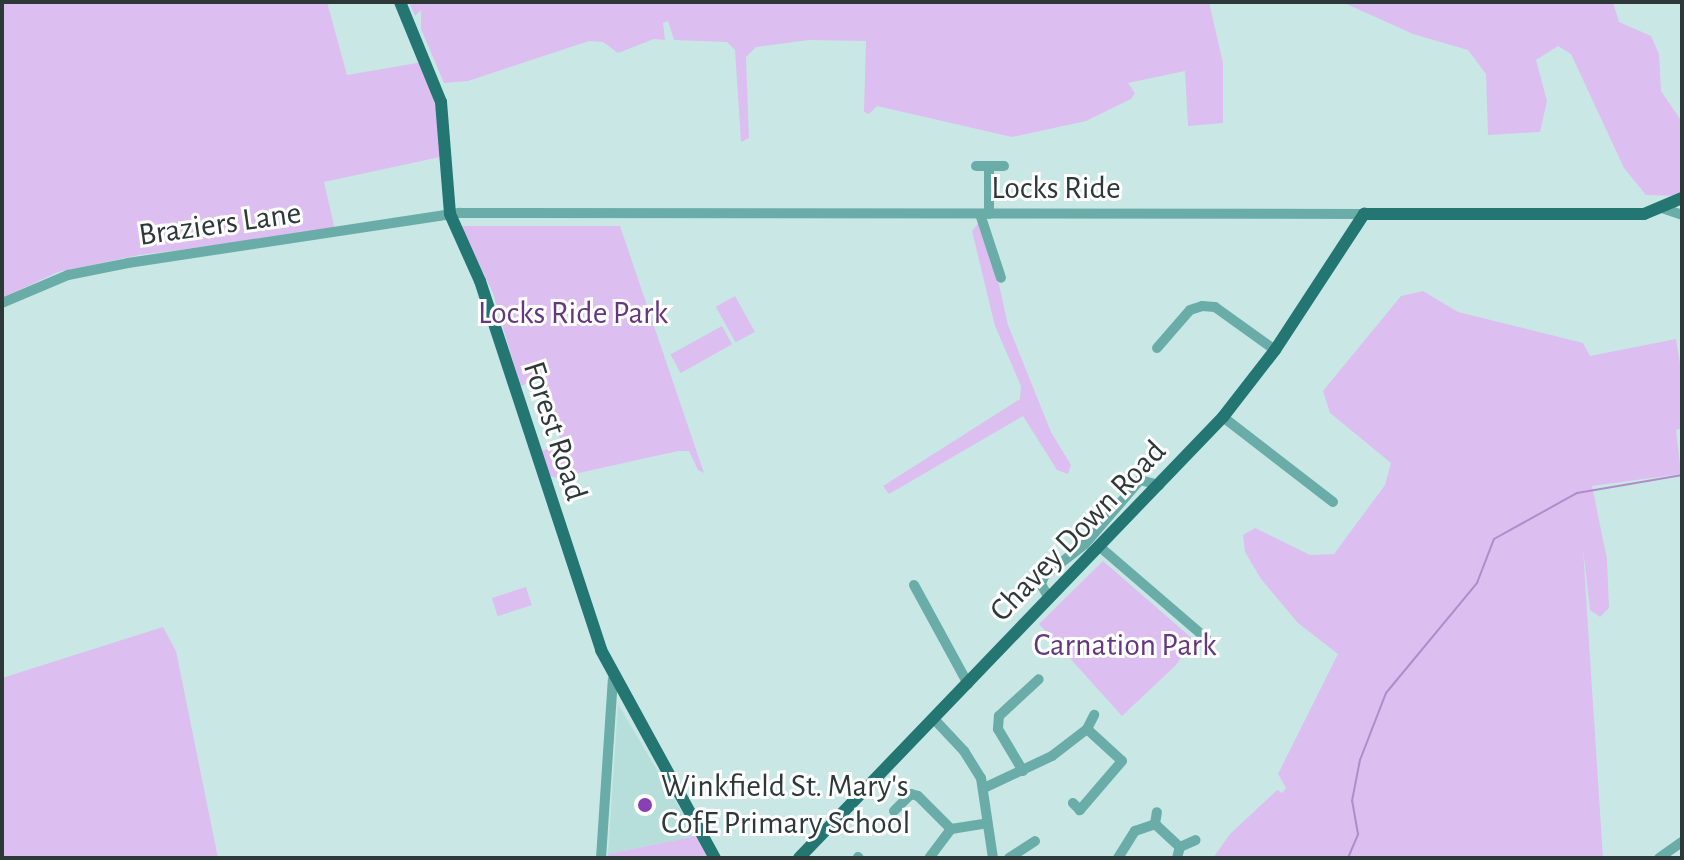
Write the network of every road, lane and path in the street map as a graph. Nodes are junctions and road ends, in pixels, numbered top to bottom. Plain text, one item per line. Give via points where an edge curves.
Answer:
1 (400, 2) edge
2 (976, 166) dead end
3 (989, 166) junction
4 (1004, 166) dead end
5 (1682, 198) edge
6 (1662, 208) junction
7 (450, 214) junction
8 (985, 214) junction
9 (1364, 214) junction
10 (1682, 215) edge
11 (1001, 278) dead end
12 (2, 303) edge
13 (1157, 348) dead end
14 (1275, 350) junction
15 (1223, 417) junction
16 (1159, 485) junction
17 (1333, 502) dead end
18 (1100, 547) junction
19 (914, 585) dead end
20 (1049, 598) junction
21 (1207, 639) dead end
22 (613, 679) junction
23 (1039, 679) dead end
24 (968, 684) junction
25 (1094, 715) dead end
26 (934, 719) junction
27 (1087, 729) junction
28 (1023, 771) junction
29 (984, 788) junction
30 (1073, 803) dead end
31 (894, 811) dead end
32 (1157, 812) dead end
33 (987, 823) junction
34 (1155, 824) junction
35 (951, 829) junction
36 (1196, 840) dead end
37 (1035, 841) dead end
38 (1682, 842) edge
39 (1024, 848) junction
40 (1178, 852) edge
41 (601, 858) edge
42 (715, 858) edge
43 (799, 858) edge
44 (929, 858) edge
45 (993, 858) edge
46 (1009, 858) edge
47 (1031, 858) edge
48 (1118, 858) edge
49 (1659, 858) edge

1 - 7 main road, Forest Road via 441,102
2 - 3 street
3 - 4 street
3 - 8 street
5 - 6 main road, Locks Ride
6 - 9 main road, Locks Ride via 1644,214
6 - 10 street
7 - 8 street, Locks Ride
7 - 12 street, Braziers Lane via 128,263 68,275
7 - 22 main road, Forest Road via 480,281
8 - 9 street, Locks Ride
8 - 11 street
9 - 14 main road, Chavey Down Road
13 - 14 street via 1190,310 1202,306 1215,307
14 - 15 main road, Chavey Down Road
15 - 16 main road, Chavey Down Road
15 - 17 street
16 - 18 main road, Chavey Down Road
16 - 20 street via 1140,480 1085,544 1044,576 1041,584
18 - 20 main road, Chavey Down Road
18 - 21 street
19 - 24 street
20 - 24 main road, Chavey Down Road
22 - 41 street
22 - 42 main road, Forest Road
23 - 28 street via 999,716 998,729
24 - 26 main road, Chavey Down Road
25 - 27 street
26 - 29 street via 974,763
26 - 43 main road, Chavey Down Road
27 - 28 street
27 - 30 street via 1122,761 1080,810
28 - 29 street
29 - 33 street
31 - 35 street via 911,794 918,796
32 - 34 street
33 - 35 street
33 - 45 street
34 - 40 street
34 - 48 street via 1135,831
35 - 44 street
36 - 40 street
37 - 39 street
38 - 49 street
39 - 46 street
39 - 47 street

